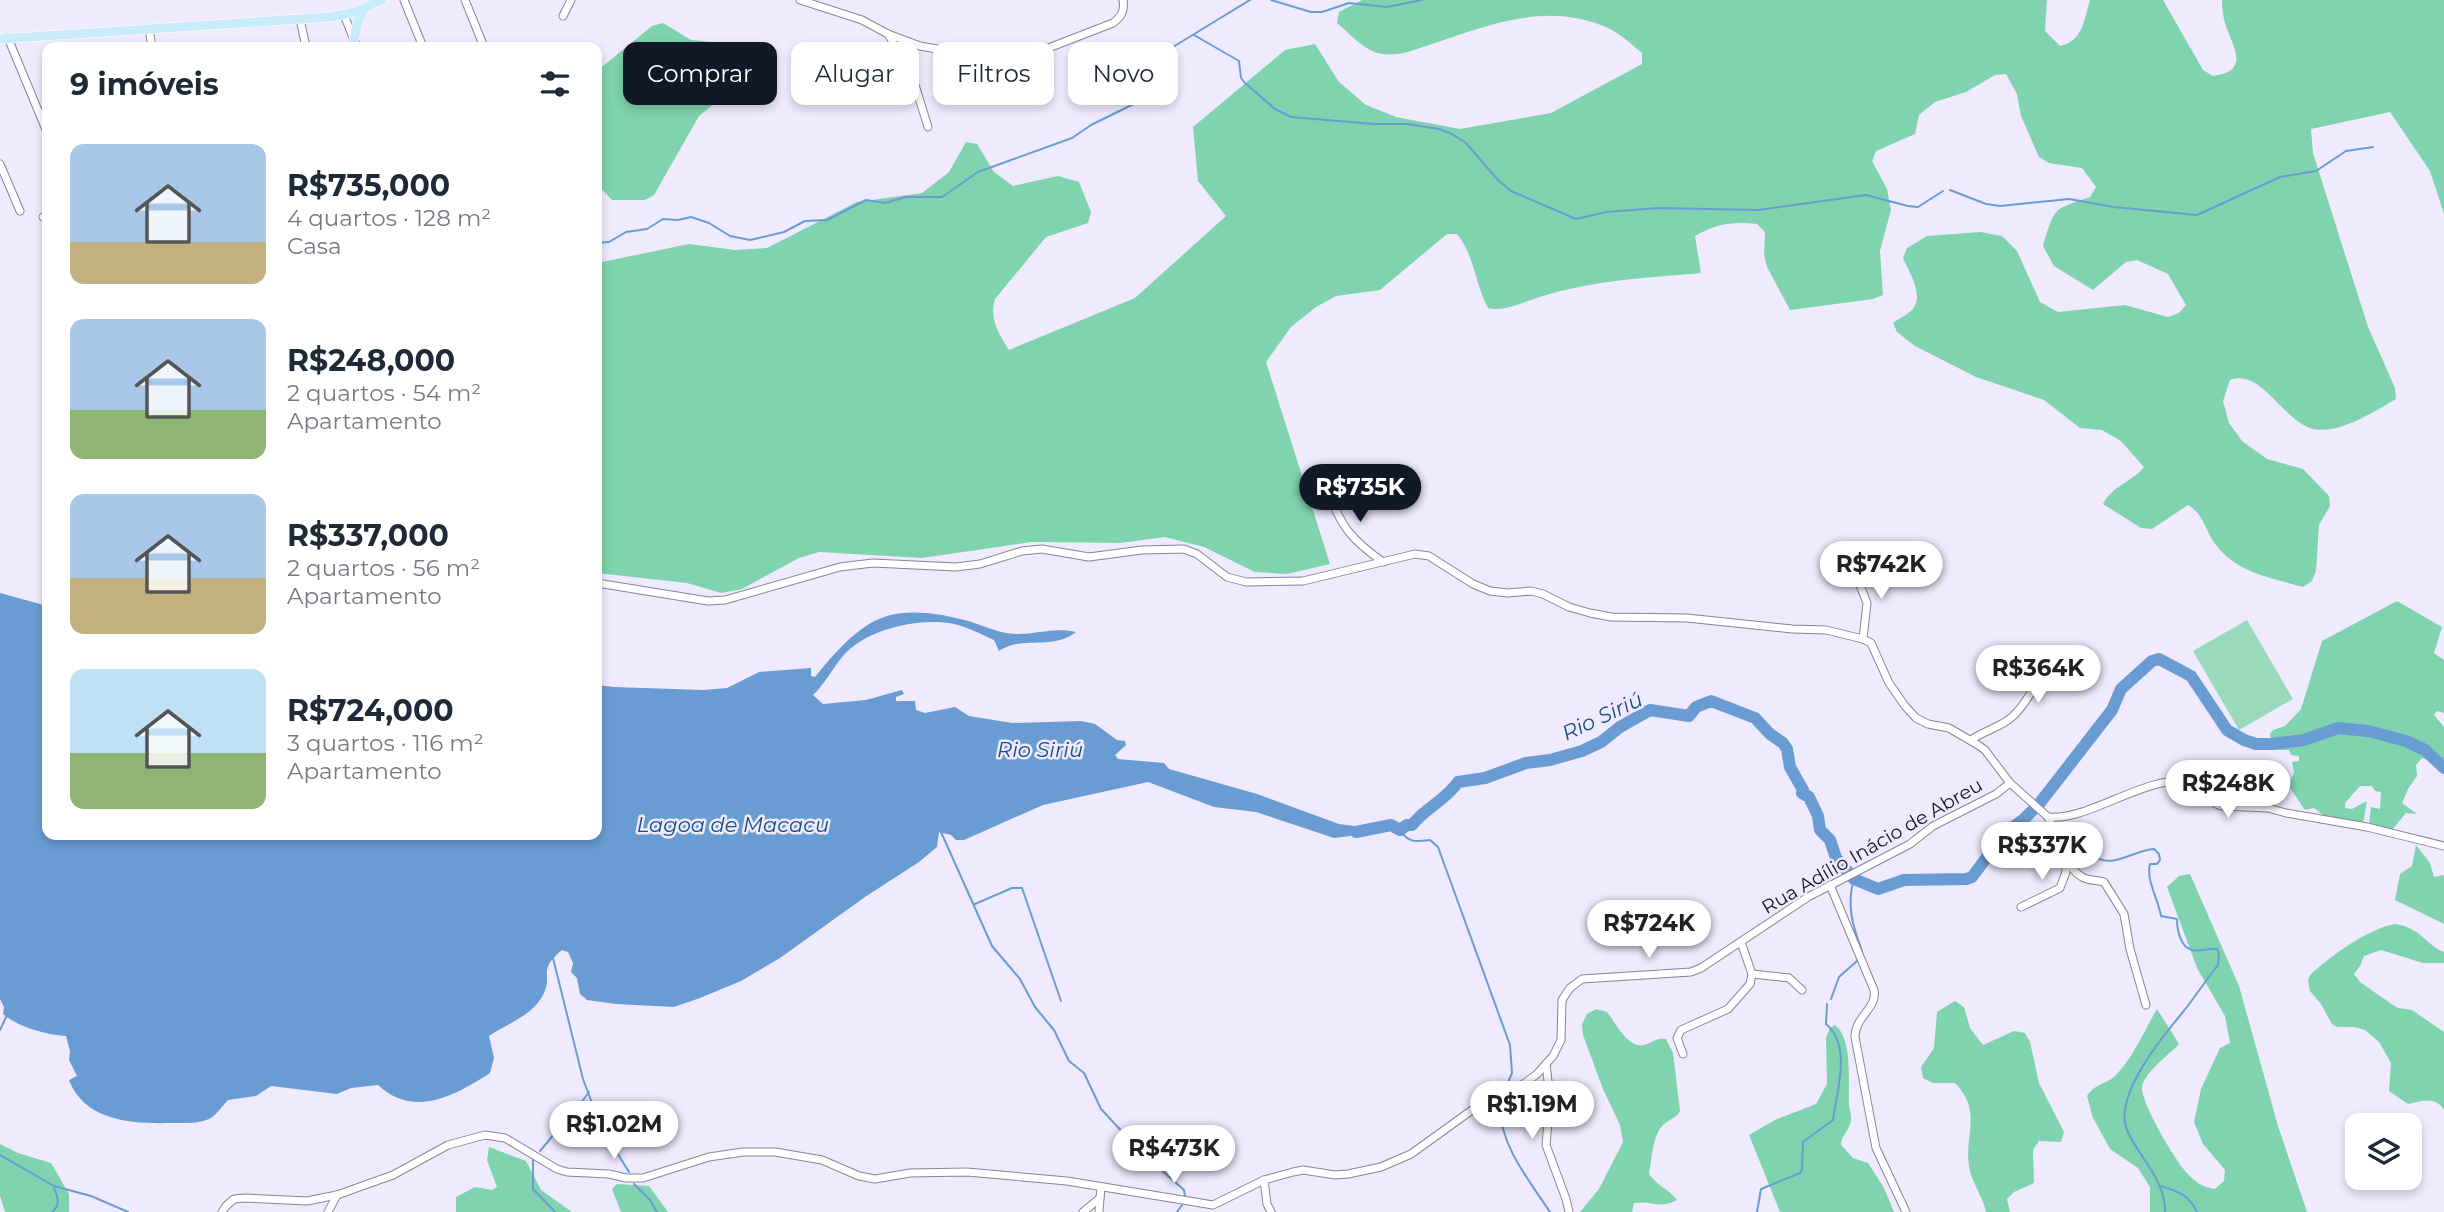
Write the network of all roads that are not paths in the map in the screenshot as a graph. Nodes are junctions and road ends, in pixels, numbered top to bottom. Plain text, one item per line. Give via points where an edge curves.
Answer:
1 (382, 0) edge
2 (404, 0) edge
3 (465, 0) edge
4 (571, 0) edge
5 (800, 0) edge
6 (1124, 0) edge
7 (365, 9) junction
8 (344, 15) junction
9 (563, 16) dead end
10 (300, 19) junction
11 (149, 29) junction
12 (888, 34) junction
13 (4, 38) edge
14 (151, 42) edge
15 (305, 42) edge
16 (355, 42) edge
17 (356, 42) edge
18 (421, 42) edge
19 (482, 42) edge
20 (42, 121) edge
21 (928, 127) dead end
22 (0, 164) edge
23 (19, 211) dead end
24 (1329, 493) dead end
25 (1383, 562) junction
26 (1854, 570) dead end
27 (602, 584) edge
28 (1863, 639) junction
29 (2088, 652) dead end
30 (1971, 740) junction
31 (2010, 783) junction
32 (2048, 817) junction
33 (2444, 846) edge
34 (2065, 856) junction
35 (1830, 885) junction
36 (2021, 906) dead end
37 (1741, 943) junction
38 (1752, 974) junction
39 (1802, 990) dead end
40 (2146, 1005) dead end
41 (1683, 1054) dead end
42 (1546, 1064) junction
43 (1265, 1180) junction
44 (1101, 1187) junction
45 (337, 1195) junction
46 (1100, 1198) junction
47 (222, 1212) edge
48 (328, 1212) edge
49 (1083, 1212) edge
50 (1099, 1212) edge
51 (1272, 1212) edge
52 (1569, 1212) edge
53 (1906, 1212) edge

1 - 7 main road
2 - 18 street
3 - 19 street
4 - 9 street
5 - 12 street via 862,20
6 - 12 street via 1120,18 1113,23 1003,61 920,46
7 - 8 main road
7 - 17 main road via 358,21
8 - 10 main road
8 - 16 street
10 - 11 main road
10 - 15 street
11 - 13 main road
11 - 14 street
12 - 21 street via 911,72
13 - 20 street
22 - 23 street
24 - 25 street via 1347,531
25 - 27 street via 1303,581 1246,582 1227,577 1197,554 1184,550 1089,556 1042,549 956,567 873,563 840,567 725,600
25 - 28 street via 1415,554 1429,556 1490,592 1531,591 1611,617 1687,618 1826,630
26 - 28 street via 1867,603
28 - 30 street via 1871,643 1889,683 1916,718
29 - 30 street via 2079,660 2054,666 2014,715
30 - 31 street via 1985,750
31 - 32 street
31 - 35 street, Rua Adílio Inácio de Abreu via 1910,844
32 - 33 street via 2162,784 2185,782 2221,806 2268,808
32 - 34 street
34 - 36 street via 2060,888
34 - 40 street via 2080,876 2104,883 2121,908
35 - 37 street, Rua Adílio Inácio de Abreu
35 - 53 street via 1874,990 1874,1002 1858,1021 1855,1037 1876,1147
37 - 38 street
37 - 42 street, Rua Adílio Inácio de Abreu via 1692,972 1592,976 1575,983 1562,1000 1561,1040
38 - 39 street via 1789,978
38 - 41 street via 1750,985 1728,1009 1681,1030 1677,1038
42 - 43 street, Rua Adílio Inácio de Abreu via 1525,1083 1479,1105 1411,1154 1381,1167 1348,1174 1303,1170
42 - 52 street via 1550,1098 1546,1145
43 - 44 street, Rua Adílio Inácio de Abreu via 1213,1205
43 - 51 street
44 - 45 street, Rua Adílio Inácio de Abreu via 967,1172 909,1173 875,1180 822,1160 775,1152 709,1157 643,1178 626,1178 557,1169 505,1138 485,1135 448,1145 393,1175
44 - 46 street
45 - 47 street, Rua Adílio Inácio de Abreu via 307,1201 234,1199
45 - 48 street
46 - 49 street
46 - 50 street

